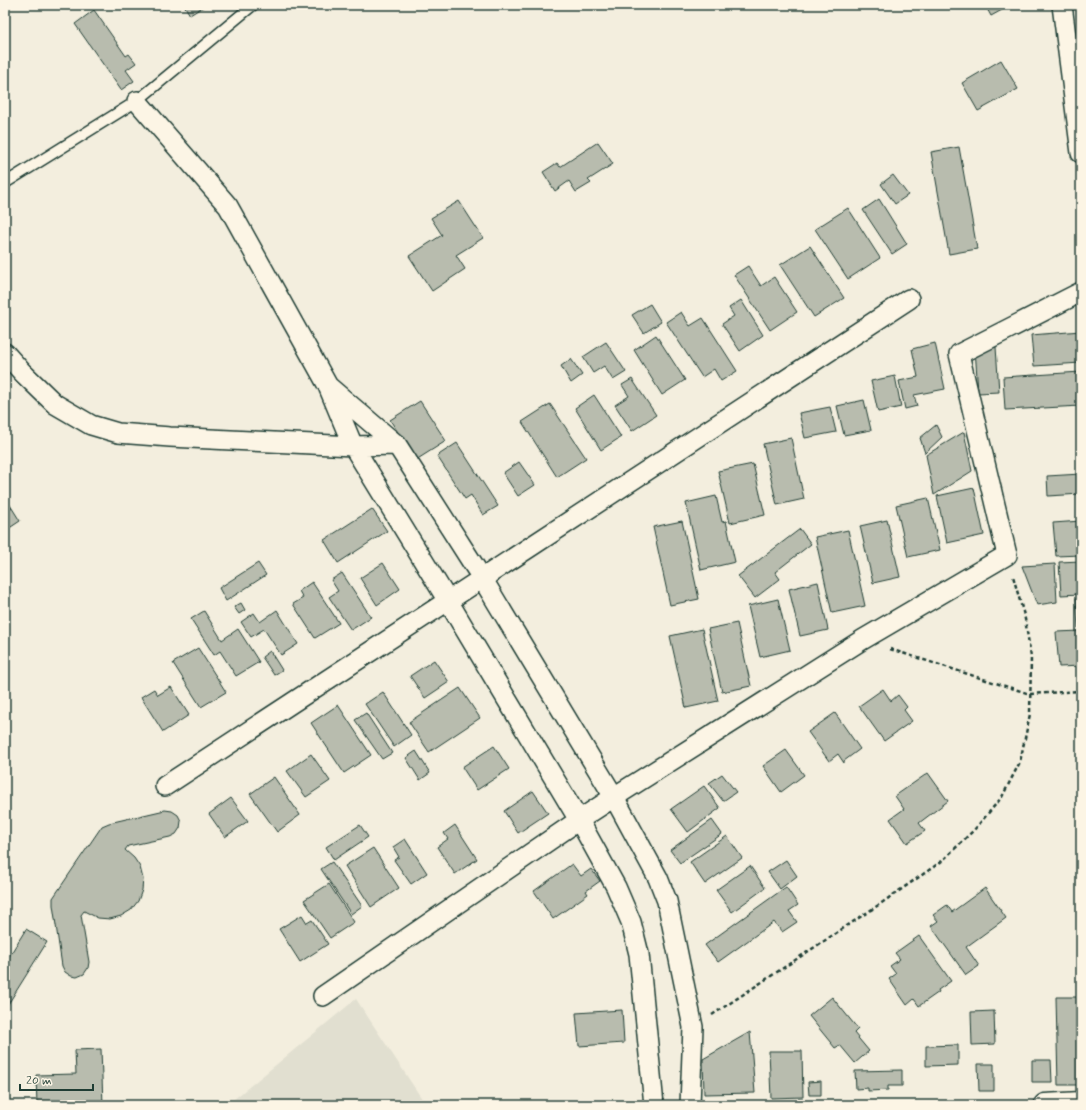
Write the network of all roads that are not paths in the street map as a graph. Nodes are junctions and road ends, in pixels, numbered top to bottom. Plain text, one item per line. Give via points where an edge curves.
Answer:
1 (253, 5) edge
2 (1062, 5) edge
3 (137, 101) junction
4 (1081, 153) edge
5 (5, 183) edge
6 (1081, 292) edge
7 (909, 299) dead end
8 (5, 353) edge
9 (328, 386) junction
10 (397, 445) junction
11 (353, 446) junction
12 (482, 578) junction
13 (448, 601) junction
14 (165, 786) dead end
15 (614, 797) junction
16 (579, 820) junction
17 (324, 996) dead end
18 (1081, 1102) edge
19 (654, 1105) edge
20 (690, 1105) edge
21 (1045, 1105) edge

1 - 3 lane
2 - 4 street
3 - 5 lane
3 - 9 street via 228,206
6 - 15 street via 959,354 1007,555 862,640
7 - 12 street
8 - 11 street via 55,404 91,425 118,433
9 - 10 street
9 - 11 street
10 - 11 street
10 - 12 street
11 - 13 street
12 - 13 street
12 - 15 street
13 - 14 street
13 - 16 street
15 - 16 street
15 - 20 street via 658,878 667,901 693,1027
16 - 17 street
16 - 19 street via 616,887 633,929 639,954
18 - 21 main road

